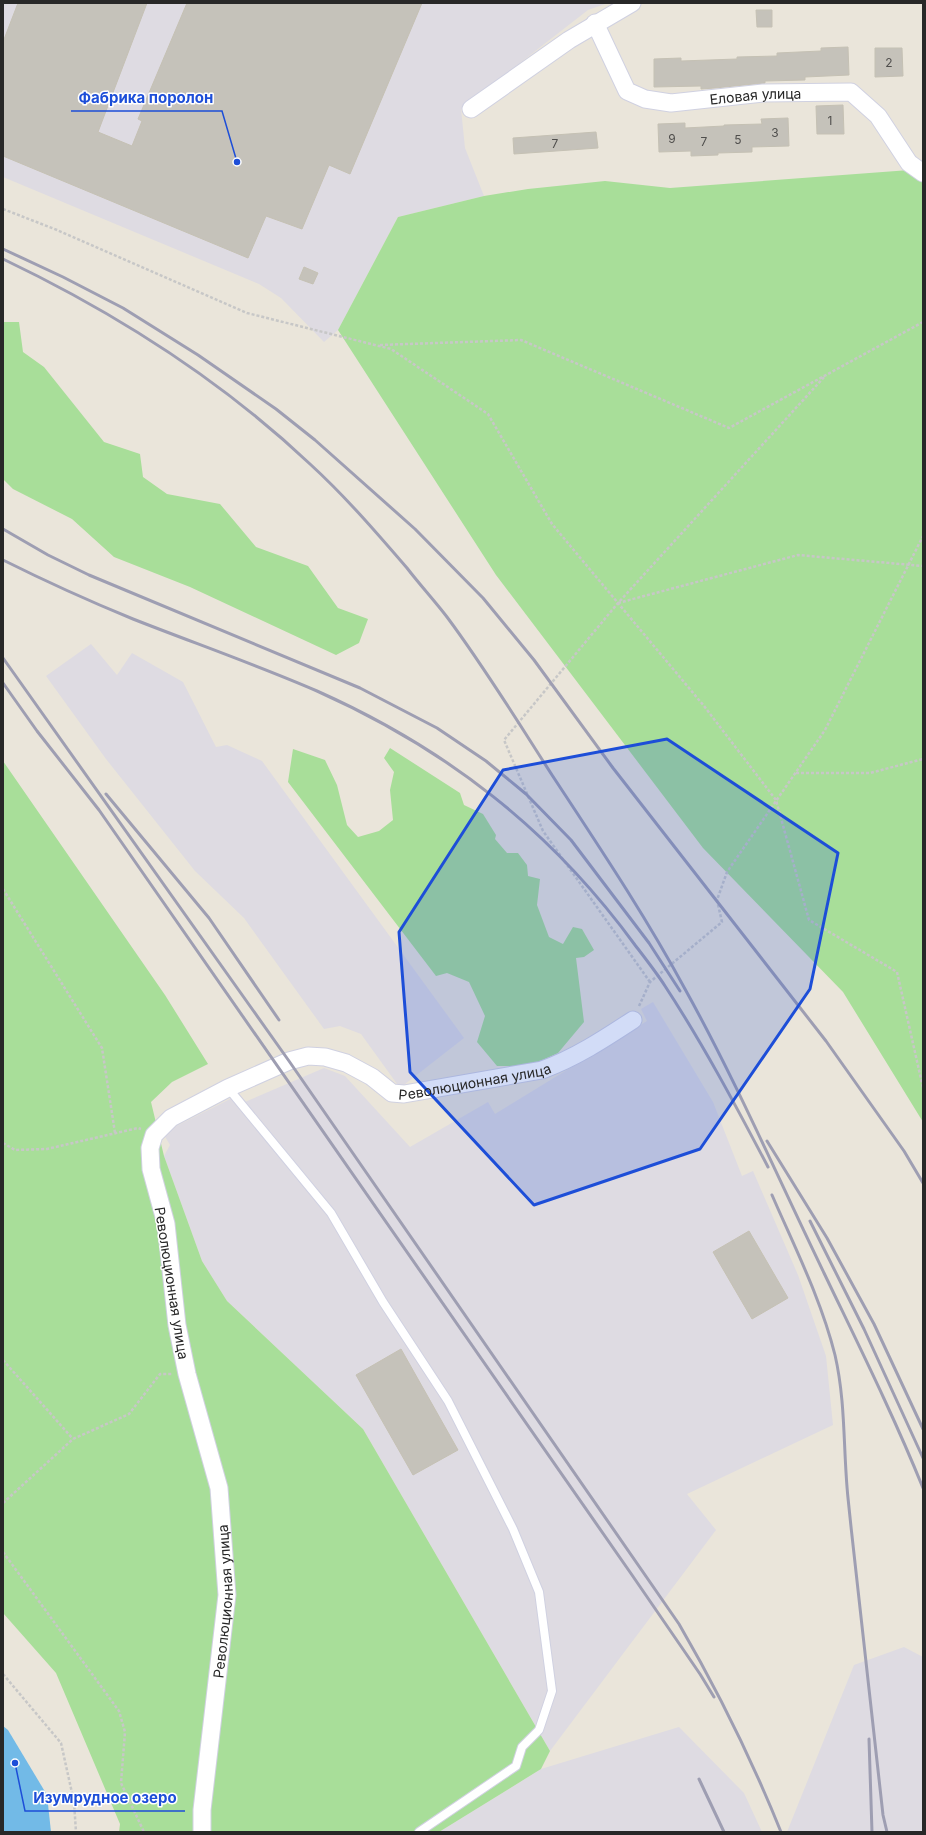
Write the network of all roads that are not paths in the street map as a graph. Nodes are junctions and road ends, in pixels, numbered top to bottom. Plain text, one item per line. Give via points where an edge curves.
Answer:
1 (632, 3) edge
2 (595, 23) junction
3 (471, 109) dead end
4 (923, 173) edge
5 (633, 1020) road end
6 (228, 1088) junction
7 (202, 1832) edge
8 (419, 1832) edge

1 - 2 street
2 - 3 street
2 - 4 street, Еловая улица via 627,91 645,100 671,103 763,93 851,92 878,116 909,163
5 - 6 street, Революционная улица via 558,1064 542,1070 486,1081 404,1094 392,1093 372,1077 346,1063 325,1057 308,1056 289,1061
6 - 7 street, Революционная улица via 172,1118 154,1135 150,1148 151,1169 166,1224 177,1325 187,1374 219,1488 227,1595 202,1810
6 - 8 lane via 331,1213 383,1302 448,1401 513,1529 539,1592 552,1691 539,1730 522,1747 516,1766

